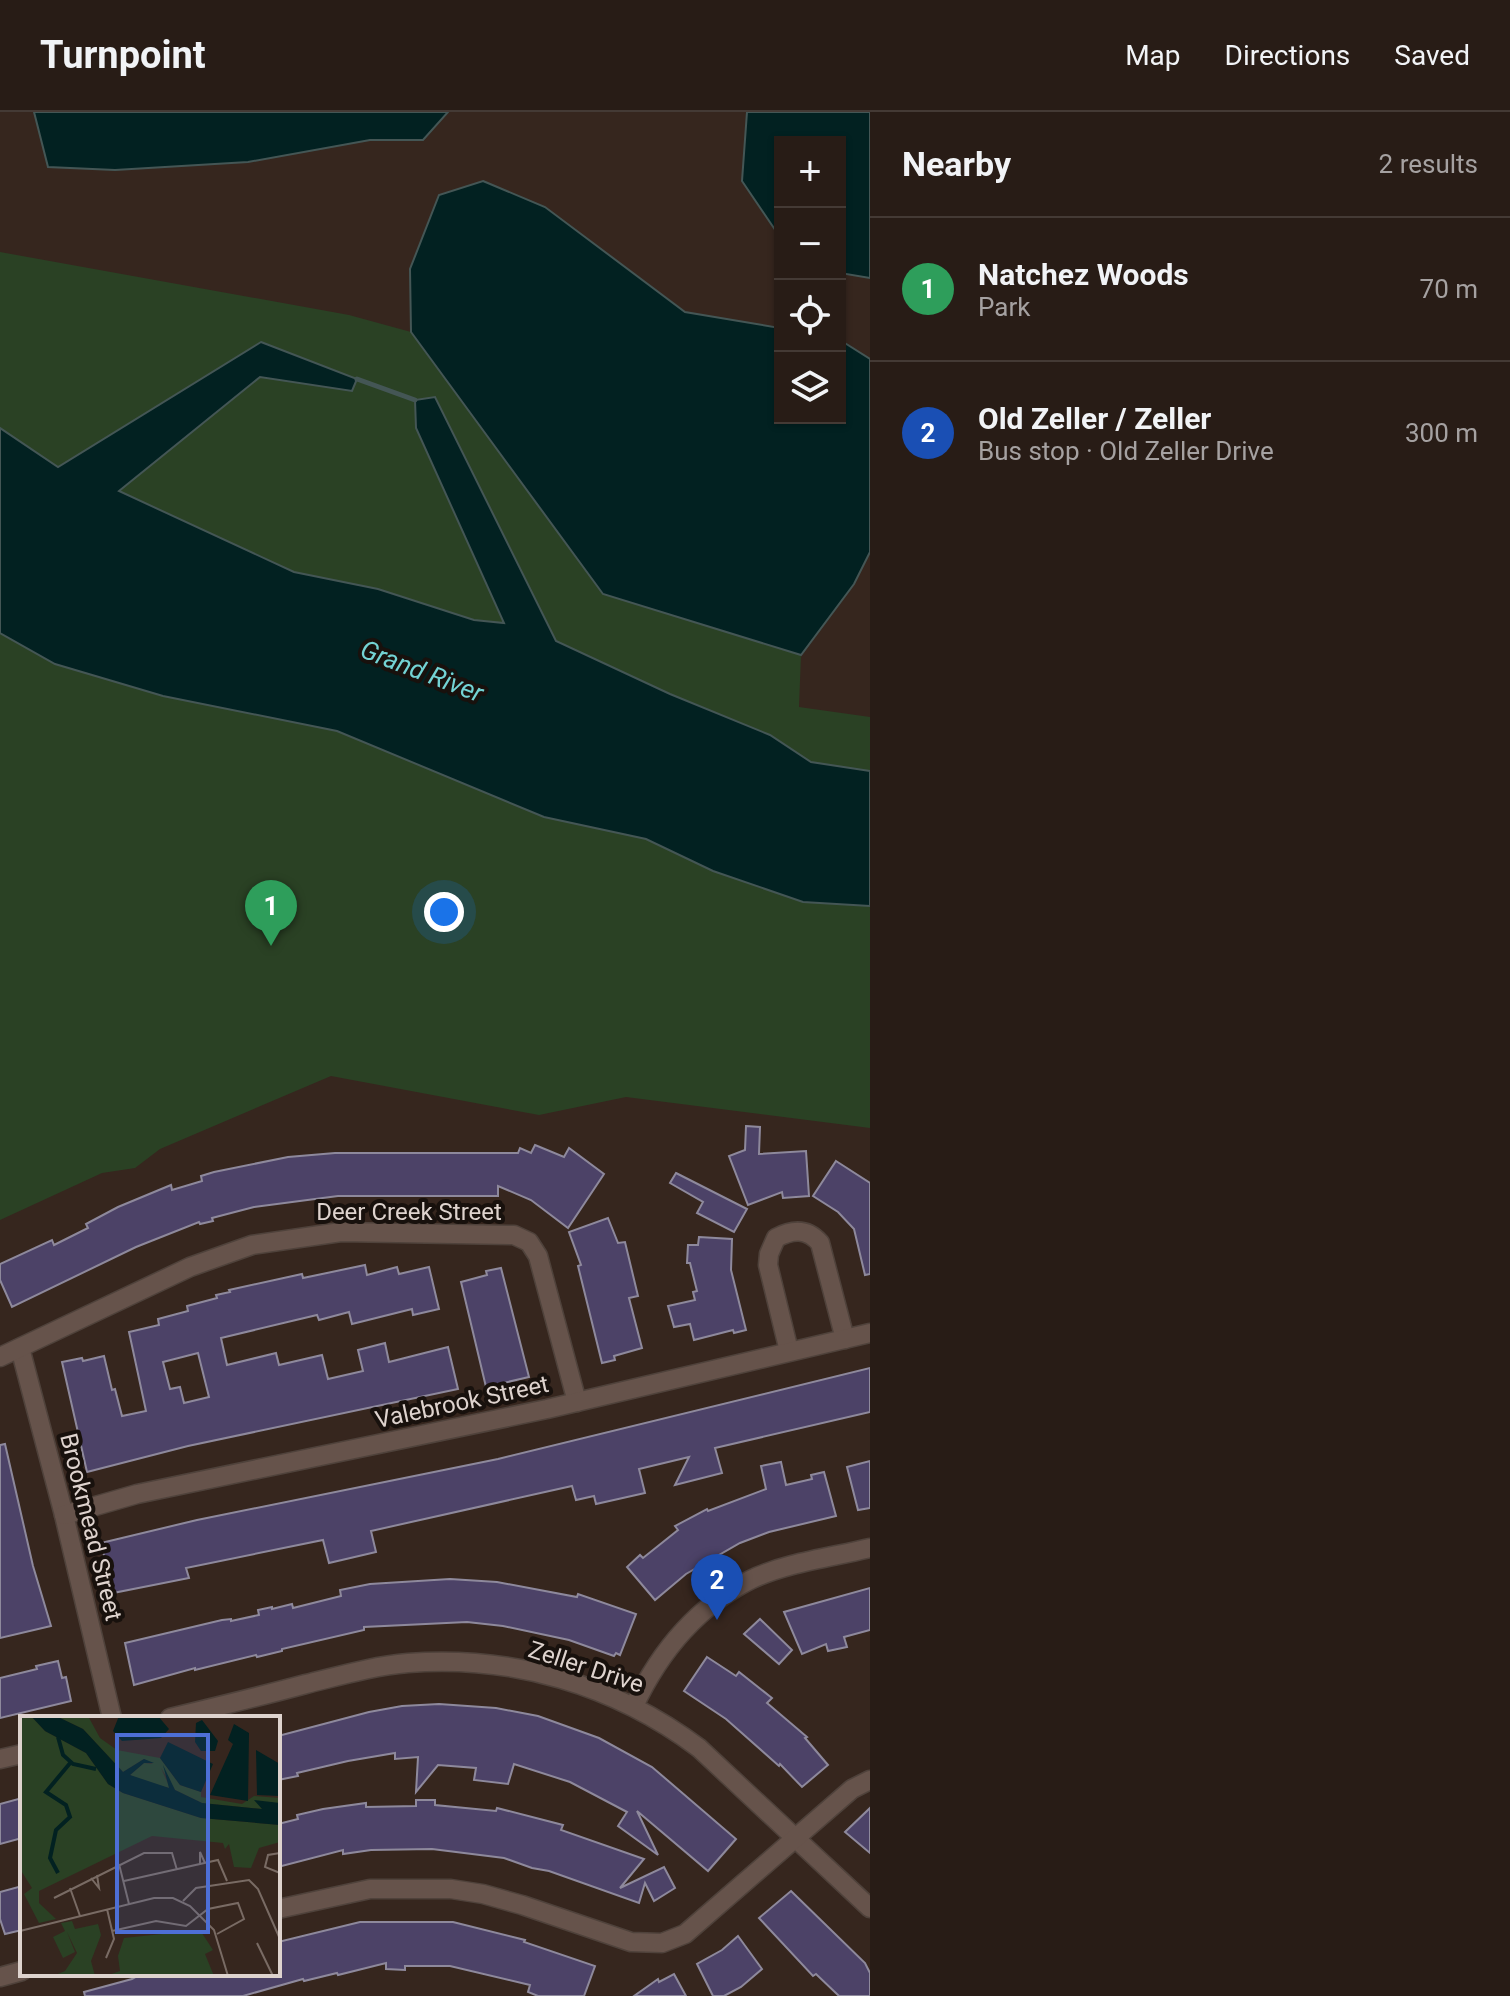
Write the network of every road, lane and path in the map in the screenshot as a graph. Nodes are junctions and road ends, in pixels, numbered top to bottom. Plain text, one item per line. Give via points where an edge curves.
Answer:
1 (870, 1333) edge
2 (845, 1339) junction
3 (20, 1348) junction
4 (789, 1351) junction
5 (0, 1357) edge
6 (577, 1402) junction
7 (64, 1515) junction
8 (870, 1548) edge
9 (634, 1706) junction
10 (112, 1716) edge
11 (178, 1716) edge
12 (20, 1754) edge
13 (0, 1759) edge
14 (870, 1780) edge
15 (796, 1839) junction
16 (870, 1908) edge
17 (280, 1909) edge
18 (20, 1972) edge
19 (0, 1977) edge

1 - 2 street, Valebrook Street
2 - 4 street, Valebrook Street
2 - 4 street via 820,1243 807,1233 792,1231 776,1238 768,1265
3 - 5 street, Deer Creek Street
3 - 6 street, Deer Creek Street via 190,1267 252,1245 341,1232 514,1235 529,1242 538,1256
3 - 7 street, Brookmead Street
4 - 6 street, Valebrook Street
6 - 7 street, Valebrook Street via 137,1494
7 - 10 street, Brookmead Street
8 - 9 street via 751,1579 715,1602 684,1628
9 - 11 street, Zeller Drive via 537,1673 457,1662 357,1672
9 - 15 street, Zeller Drive via 699,1748
12 - 13 street
14 - 15 street via 852,1789
15 - 16 street, Zeller Drive
15 - 17 street via 685,1934 662,1943 631,1942 522,1905 451,1889 370,1889
18 - 19 street

